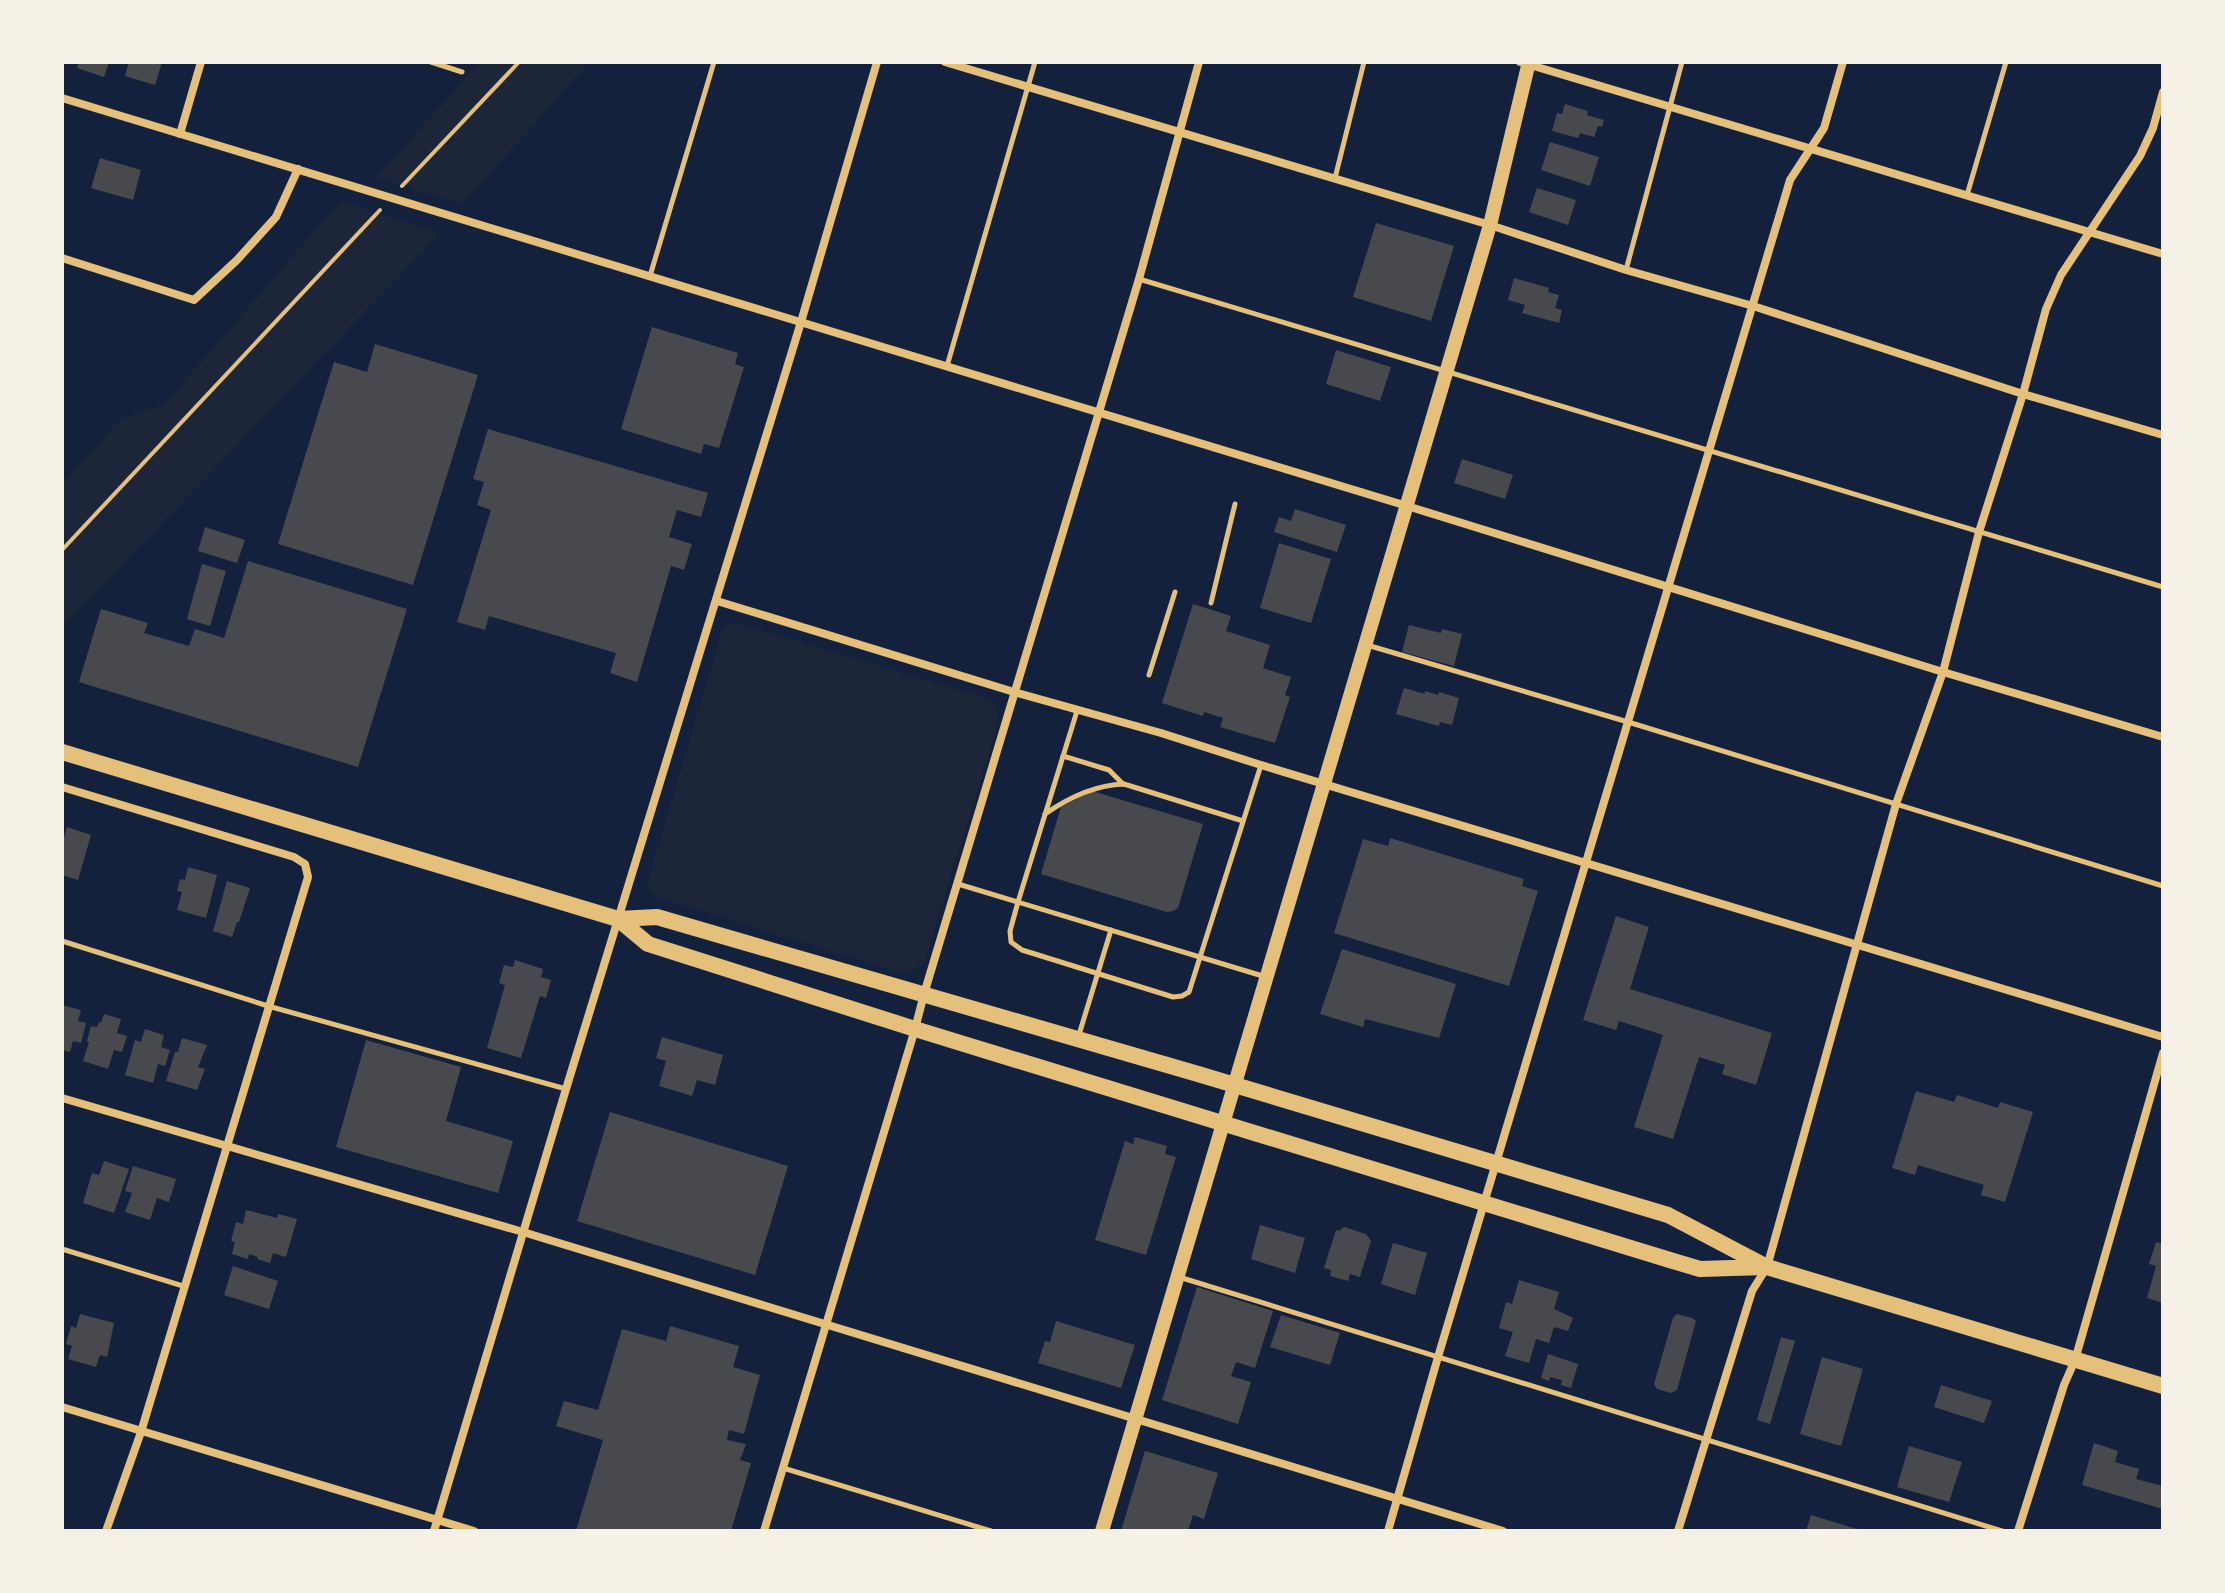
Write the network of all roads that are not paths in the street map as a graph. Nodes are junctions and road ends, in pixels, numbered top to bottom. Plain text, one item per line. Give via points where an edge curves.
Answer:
1 (201, 62) edge
2 (431, 62) edge
3 (714, 62) edge
4 (877, 62) edge
5 (945, 62) edge
6 (1035, 62) edge
7 (1199, 62) edge
8 (1364, 62) edge
9 (1682, 62) edge
10 (1843, 62) edge
11 (2006, 62) edge
12 (1526, 63) edge
13 (462, 72) dead end
14 (1028, 86) junction
15 (2163, 92) edge
16 (62, 98) edge
17 (1669, 106) junction
18 (1180, 131) junction
19 (180, 134) junction
20 (1810, 149) junction
21 (298, 169) junction
22 (1335, 178) junction
23 (1967, 195) junction
24 (1490, 225) junction
25 (2091, 232) junction
26 (2163, 254) edge
27 (62, 258) edge
28 (1626, 270) junction
29 (650, 276) junction
30 (1139, 279) junction
31 (1753, 306) junction
32 (801, 322) junction
33 (947, 366) junction
34 (1447, 372) junction
35 (2023, 394) junction
36 (1098, 412) junction
37 (2163, 435) edge
38 (1710, 450) junction
39 (1235, 504) dead end
40 (1407, 506) junction
41 (1979, 532) junction
42 (1669, 587) junction
43 (2163, 587) edge
44 (1175, 592) dead end
45 (717, 601) junction
46 (1211, 603) dead end
47 (1366, 645) junction
48 (1943, 672) junction
49 (1149, 675) dead end
50 (1014, 692) junction
51 (1077, 710) junction
52 (1628, 722) junction
53 (2163, 737) edge
54 (62, 752) edge
55 (1063, 756) junction
56 (1261, 765) junction
57 (1124, 784) junction
58 (1325, 784) junction
59 (62, 787) edge
60 (1896, 804) junction
61 (1045, 815) junction
62 (1243, 821) junction
63 (1586, 863) junction
64 (957, 884) junction
65 (2163, 886) edge
66 (1018, 902) junction
67 (618, 919) junction
68 (1111, 930) junction
69 (62, 941) edge
70 (1857, 945) junction
71 (1200, 957) junction
72 (1098, 973) junction
73 (1267, 977) junction
74 (924, 994) junction
75 (268, 1006) junction
76 (915, 1029) junction
77 (2163, 1037) edge
78 (1078, 1039) junction
79 (2163, 1053) edge
80 (1235, 1085) junction
81 (566, 1089) junction
82 (62, 1098) edge
83 (1223, 1124) junction
84 (225, 1146) junction
85 (1496, 1164) junction
86 (1484, 1204) junction
87 (523, 1232) junction
88 (62, 1249) edge
89 (1767, 1267) junction
90 (1178, 1277) junction
91 (183, 1286) junction
92 (826, 1326) junction
93 (1438, 1357) junction
94 (2075, 1360) junction
95 (2163, 1386) edge
96 (62, 1407) edge
97 (1135, 1420) junction
98 (141, 1432) junction
99 (1705, 1439) junction
100 (783, 1468) junction
101 (1398, 1499) junction
102 (437, 1520) junction
103 (106, 1531) edge
104 (434, 1531) edge
105 (474, 1531) edge
106 (764, 1531) edge
107 (991, 1531) edge
108 (1102, 1531) edge
109 (1388, 1531) edge
110 (1503, 1531) edge
111 (1678, 1531) edge
112 (2002, 1531) edge
113 (2018, 1531) edge

1 - 19 street
2 - 13 lane
3 - 29 lane
4 - 32 street
5 - 14 street
6 - 14 lane
7 - 18 street
8 - 22 lane
9 - 17 lane
10 - 20 street via 1824,128
11 - 23 lane
12 - 17 street
12 - 24 main road
14 - 18 street
14 - 33 lane
15 - 25 street via 2140,156
16 - 19 street
17 - 20 street
17 - 28 lane
18 - 22 street
18 - 30 street
19 - 21 street
20 - 23 street
20 - 31 street via 1790,180
21 - 27 street via 276,217 194,300
21 - 29 street
22 - 24 street
23 - 25 street
24 - 28 street
24 - 34 main road
25 - 26 street
25 - 35 street via 2061,275 2046,309
28 - 31 street
29 - 32 street
30 - 34 lane
30 - 36 street
31 - 35 street
31 - 38 street
32 - 33 street
32 - 45 street
33 - 36 street
34 - 38 lane
34 - 40 main road
35 - 37 street
35 - 41 street
36 - 40 street
36 - 50 street
38 - 41 lane
38 - 42 street
39 - 46 lane
40 - 42 street
40 - 47 main road
41 - 43 lane
41 - 48 street
42 - 48 street
42 - 52 street
44 - 49 lane
45 - 50 street
45 - 67 street
47 - 52 lane
47 - 58 main road
48 - 53 street
48 - 60 street
50 - 51 street
50 - 64 street
51 - 55 lane
51 - 56 street
52 - 60 lane
52 - 63 street
54 - 67 highway
55 - 57 lane via 1109,770
55 - 61 lane
56 - 58 street
56 - 62 lane
57 - 61 lane via 1105,785
57 - 62 lane
58 - 63 street
58 - 73 main road
59 - 75 street via 305,864 308,877
60 - 65 lane
60 - 70 street
61 - 66 lane
62 - 71 lane
63 - 70 street
63 - 85 street
64 - 66 lane
64 - 74 street
66 - 68 lane
66 - 72 lane via 1011,942
67 - 74 highway via 657,917
67 - 76 highway via 648,944
67 - 81 street
68 - 71 lane
68 - 72 lane
69 - 75 lane
70 - 77 street
70 - 89 street
71 - 72 lane via 1189,992 1182,996
71 - 73 lane
72 - 78 lane
73 - 80 main road
74 - 76 street
74 - 78 highway
75 - 81 lane
75 - 84 street
76 - 83 highway
76 - 92 street
78 - 80 highway
79 - 94 street
80 - 83 main road
80 - 85 highway
81 - 87 street
82 - 84 street
83 - 86 highway
83 - 90 main road
84 - 87 street
84 - 91 street
85 - 86 street
85 - 89 highway via 1668,1215
86 - 89 highway via 1700,1269
86 - 93 street
87 - 92 street
87 - 102 street
88 - 91 lane
89 - 94 highway
89 - 99 street via 1752,1291
90 - 93 lane
90 - 97 main road
91 - 98 street
92 - 97 street
92 - 100 street
93 - 99 lane
93 - 101 street
94 - 95 highway
94 - 113 street
96 - 98 street
97 - 101 street
97 - 108 main road
98 - 102 street
98 - 103 street
99 - 111 street
99 - 112 lane
100 - 106 street
100 - 107 lane
101 - 109 street
101 - 110 street
102 - 104 street
102 - 105 street

